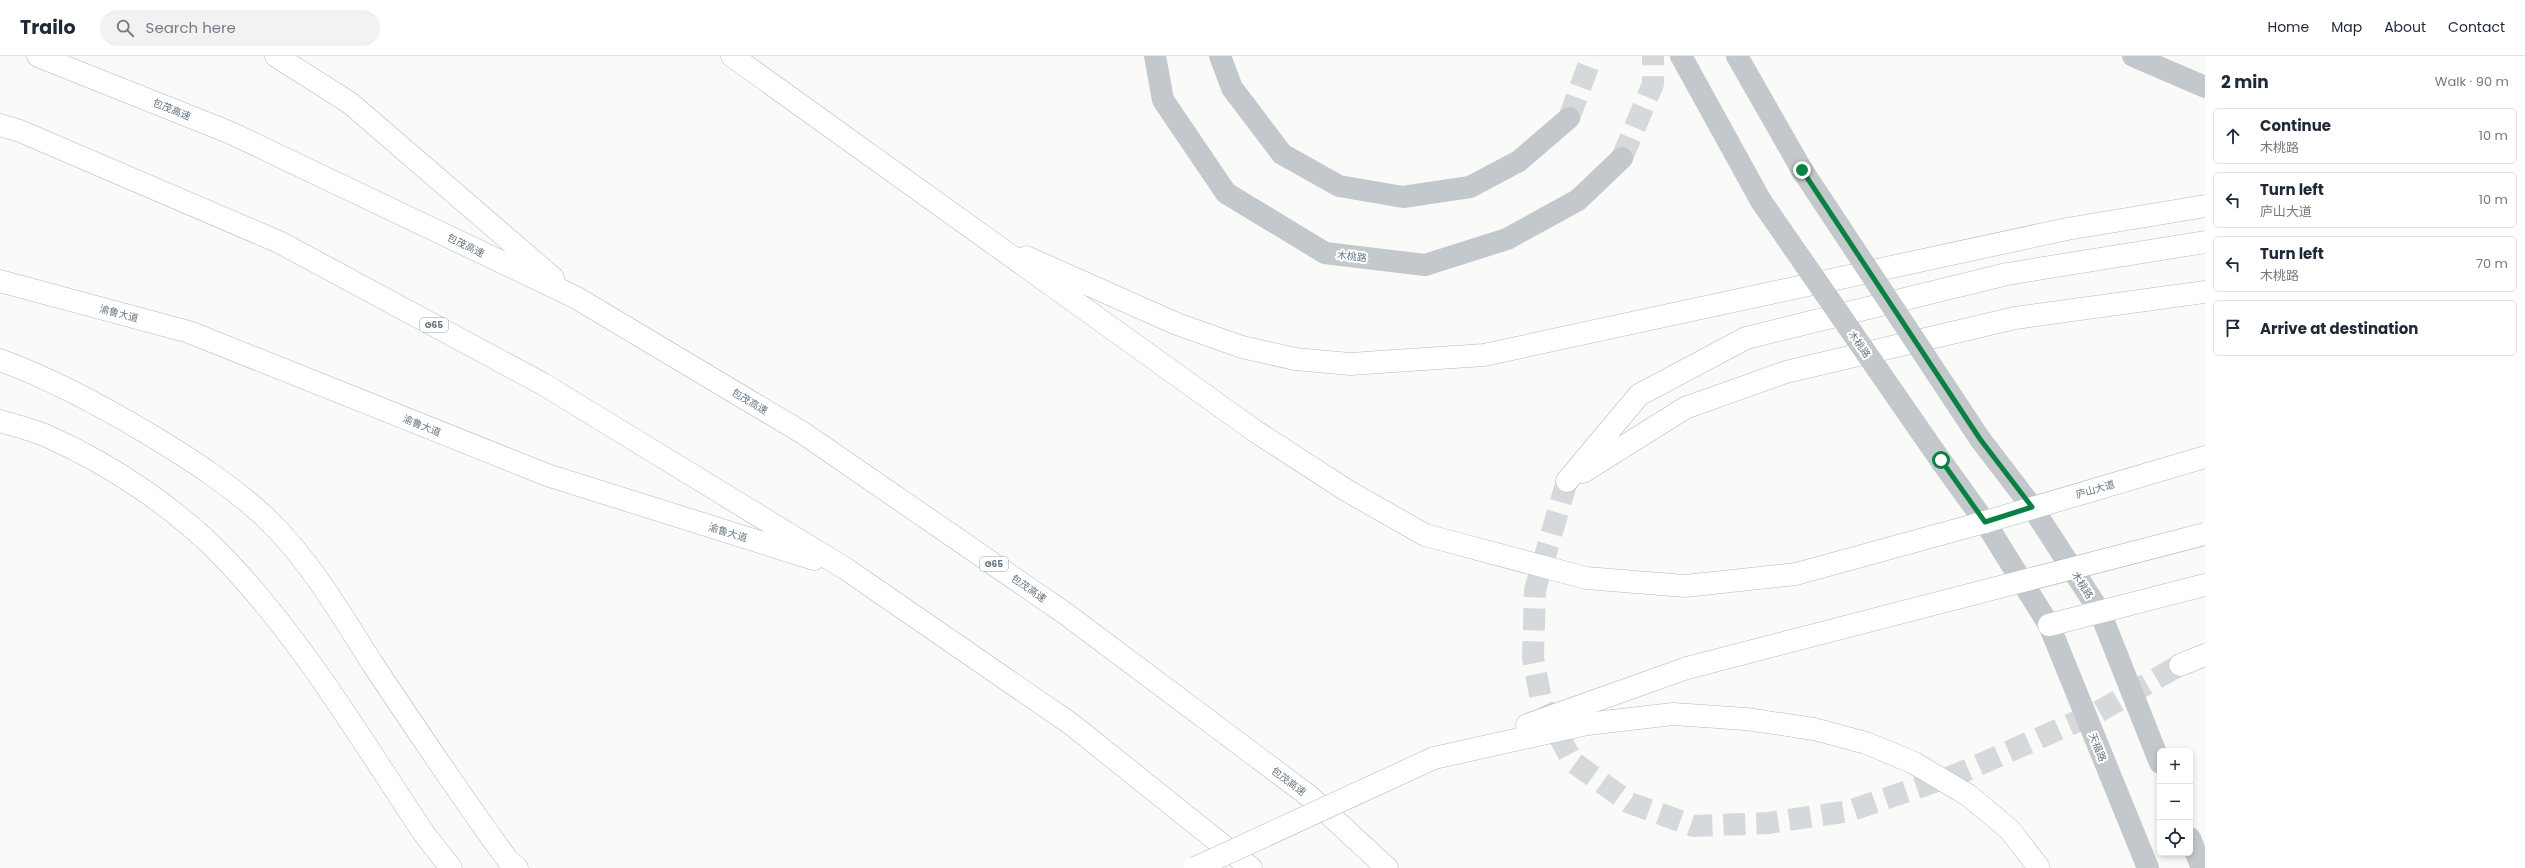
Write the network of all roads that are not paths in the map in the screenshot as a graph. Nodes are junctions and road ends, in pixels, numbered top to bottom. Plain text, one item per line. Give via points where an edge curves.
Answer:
1 (38, 56) edge
2 (276, 56) edge
3 (732, 56) edge
4 (1155, 56) edge
5 (1220, 56) edge
6 (1681, 56) edge
7 (1737, 56) edge
8 (2133, 56) edge
9 (2205, 87) edge
10 (1569, 118) tunnel mouth
11 (0, 125) edge
12 (1622, 158) tunnel mouth
13 (2205, 206) edge
14 (981, 237) junction
15 (2205, 242) edge
16 (0, 281) edge
17 (2205, 292) edge
18 (575, 297) junction
19 (0, 360) edge
20 (0, 421) edge
21 (2205, 457) edge
22 (2032, 507) junction
23 (1985, 522) junction
24 (2205, 534) edge
25 (846, 569) junction
26 (2205, 585) edge
27 (2100, 612) junction
28 (2049, 625) junction
29 (2205, 655) edge
30 (2180, 665) tunnel mouth
31 (2157, 755) edge
32 (1434, 758) junction
33 (2193, 846) edge
34 (451, 868) edge
35 (517, 868) edge
36 (1195, 868) edge
37 (1251, 868) edge
38 (1387, 868) edge
39 (2039, 868) edge
40 (2148, 868) edge
41 (2202, 868) edge

1 - 18 main road, 包茂高速 / G65 via 231,133
2 - 18 main road via 350,102
3 - 14 main road
4 - 12 street, 木桃路 via 1163,100 1226,193 1325,253 1425,265 1507,239 1578,200
5 - 10 street via 1232,88 1282,154 1339,186 1403,197 1470,187 1518,161
6 - 23 street, 木桃路, bridge via 1761,201
7 - 22 street, 木桃路, bridge via 1802,170 1980,439
8 - 9 street
11 - 25 main road, G65 via 20,131 279,242 544,384
13 - 14 main road via 2067,229 1484,355 1350,364 1295,359 1242,347 1177,324
14 - 23 main road, 庐山大道 via 1255,431 1346,490 1425,536 1586,578 1685,586 1796,574
15 - 17 main road via 2007,274 1746,338 1639,395 1567,481 1685,408 1786,372 2015,318
16 - 25 main road, 渝鲁大道 via 189,332 546,475
18 - 38 main road, 包茂高速 / G65 via 803,433 1066,614 1309,796
19 - 35 main road via 30,371 104,407 224,482 269,521 303,561 452,783 507,859
20 - 34 main road via 49,437 119,474 173,513 226,560 280,622
21 - 22 main road, 庐山大道
22 - 23 main road, 庐山大道
22 - 27 street, 木桃路
23 - 28 street, 木桃路
24 - 32 main road, bridge via 1687,668
25 - 37 main road, G65 via 1071,724
26 - 27 main road
27 - 28 main road
27 - 31 street
28 - 40 street, 天福路
29 - 30 main road
32 - 36 main road, bridge
32 - 39 main road via 1587,724 1673,714 1746,719 1814,729 1866,743 1914,763 1968,795 2010,830
33 - 41 street

